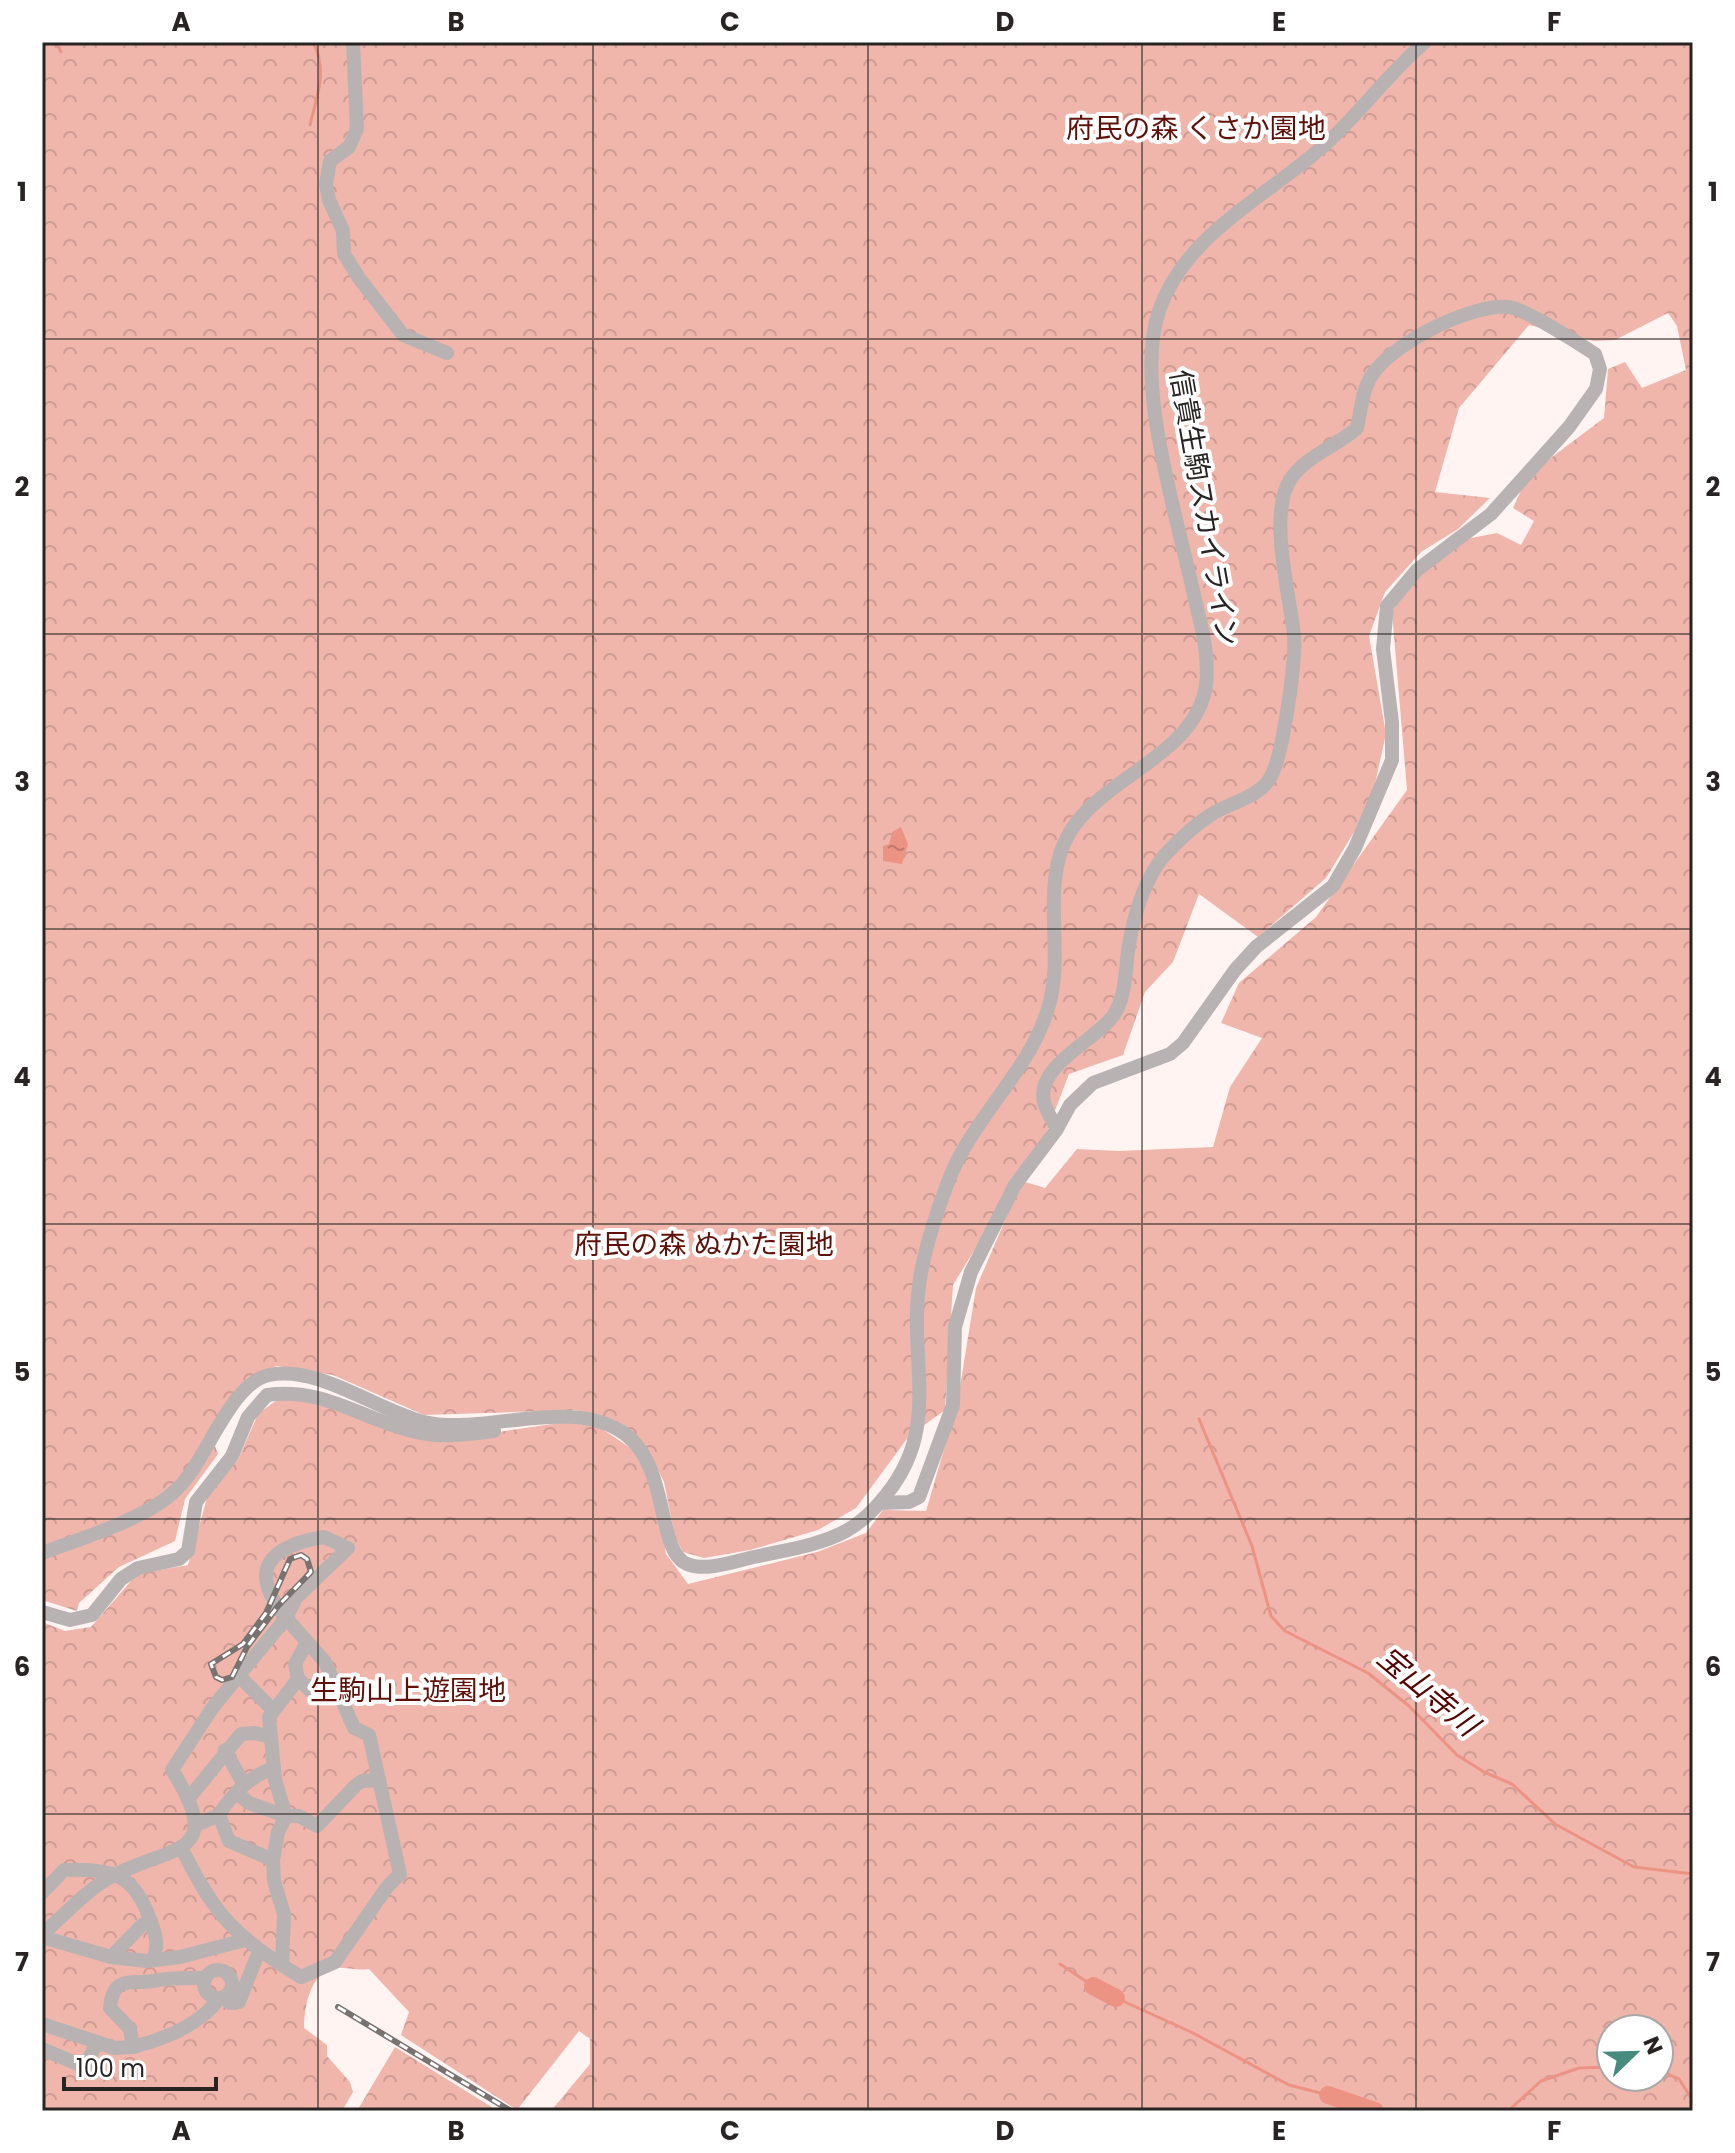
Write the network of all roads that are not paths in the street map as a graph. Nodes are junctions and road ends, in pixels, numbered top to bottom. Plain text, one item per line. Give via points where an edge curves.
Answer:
1 (353, 42) edge
2 (1425, 42) edge
3 (447, 353) dead end
4 (1057, 1129) junction
5 (519, 1422) junction
6 (880, 1503) junction
7 (42, 1553) edge
8 (42, 1612) edge
9 (286, 1618) junction
10 (307, 1642) junction
11 (240, 1677) junction
12 (298, 1679) junction
13 (338, 1693) junction
14 (273, 1710) junction
15 (270, 1737) junction
16 (225, 1750) junction
17 (274, 1768) junction
18 (379, 1780) junction
19 (241, 1789) junction
20 (189, 1798) junction
21 (219, 1815) junction
22 (286, 1816) junction
23 (194, 1826) junction
24 (182, 1849) junction
25 (273, 1860) junction
26 (118, 1874) junction
27 (42, 1893) edge
28 (151, 1921) junction
29 (42, 1935) edge
30 (245, 1940) junction
31 (259, 1951) junction
32 (111, 1957) junction
33 (153, 1960) junction
34 (282, 1965) junction
35 (205, 1978) junction
36 (222, 1998) junction
37 (42, 2024) edge
38 (97, 2042) junction
39 (133, 2047) junction
40 (42, 2049) edge

1 - 3 street via 357,129 349,147 330,161 326,185 343,231 344,254 403,335
2 - 6 street, 信貴生駒スカイライン via 1330,140 1202,243 1172,282 1158,313 1150,351 1151,397 1201,629 1206,689 1192,722 1090,807 1061,848 1050,1001 1039,1034 949,1179 919,1287 921,1419 913,1454
4 - 4 street via 1043,1102 1044,1088 1071,1053 1112,1017 1123,995 1135,915 1157,865 1211,814 1269,781 1275,767 1293,675 1293,632 1282,560 1288,482 1357,428 1372,375 1396,350 1431,330 1478,310 1511,306 1575,340 1595,354 1600,369 1596,389 1578,415 1491,514 1417,570 1387,606 1383,649 1392,760 1333,886 1256,947 1183,1043 1170,1054 1093,1083 1070,1105
4 - 6 street via 1015,1185 971,1272 954,1338 953,1405 919,1497
5 - 6 street, 信貴生駒スカイライン via 590,1419 625,1434 654,1471 672,1551 692,1566 824,1540 848,1530
5 - 7 street, 信貴生駒スカイライン via 430,1423 307,1378 273,1373 252,1382 175,1491 149,1508
5 - 8 street via 490,1432 421,1434 296,1391 267,1395 248,1417 232,1456 196,1502 188,1551 121,1579 92,1615 70,1620
9 - 9 street via 296,1598 348,1548 324,1537 293,1544 272,1559 267,1595
9 - 10 street
9 - 11 street
10 - 12 street via 295,1664
10 - 13 street via 325,1662
11 - 14 street
11 - 20 street via 213,1707 172,1770
12 - 13 street via 311,1691
12 - 14 street
13 - 18 street via 354,1728 369,1735
14 - 15 street
15 - 16 street via 241,1734
15 - 17 street
16 - 19 street
16 - 20 street
17 - 19 street
17 - 22 street
18 - 22 street via 362,1781 317,1826
18 - 34 street via 400,1874 335,1962 301,1977
19 - 21 street
19 - 22 street via 249,1803
20 - 23 street via 196,1811
21 - 23 street
21 - 25 street via 229,1841
22 - 25 street
23 - 24 street
24 - 26 street
24 - 30 street via 209,1902
25 - 34 street via 284,1914
26 - 27 street via 64,1870
26 - 28 street via 136,1888
26 - 29 street via 90,1891
28 - 32 street
28 - 33 street via 158,1947
29 - 32 street
30 - 31 street
30 - 33 street
31 - 34 street
31 - 36 street via 239,2002
32 - 33 street
35 - 36 street via 205,1991
35 - 36 street via 217,1970 229,1976 231,1990
35 - 39 street via 167,1977 121,1985 110,2008 130,2029
36 - 39 street via 184,2028
37 - 38 street
38 - 39 street
38 - 40 street via 85,2067

